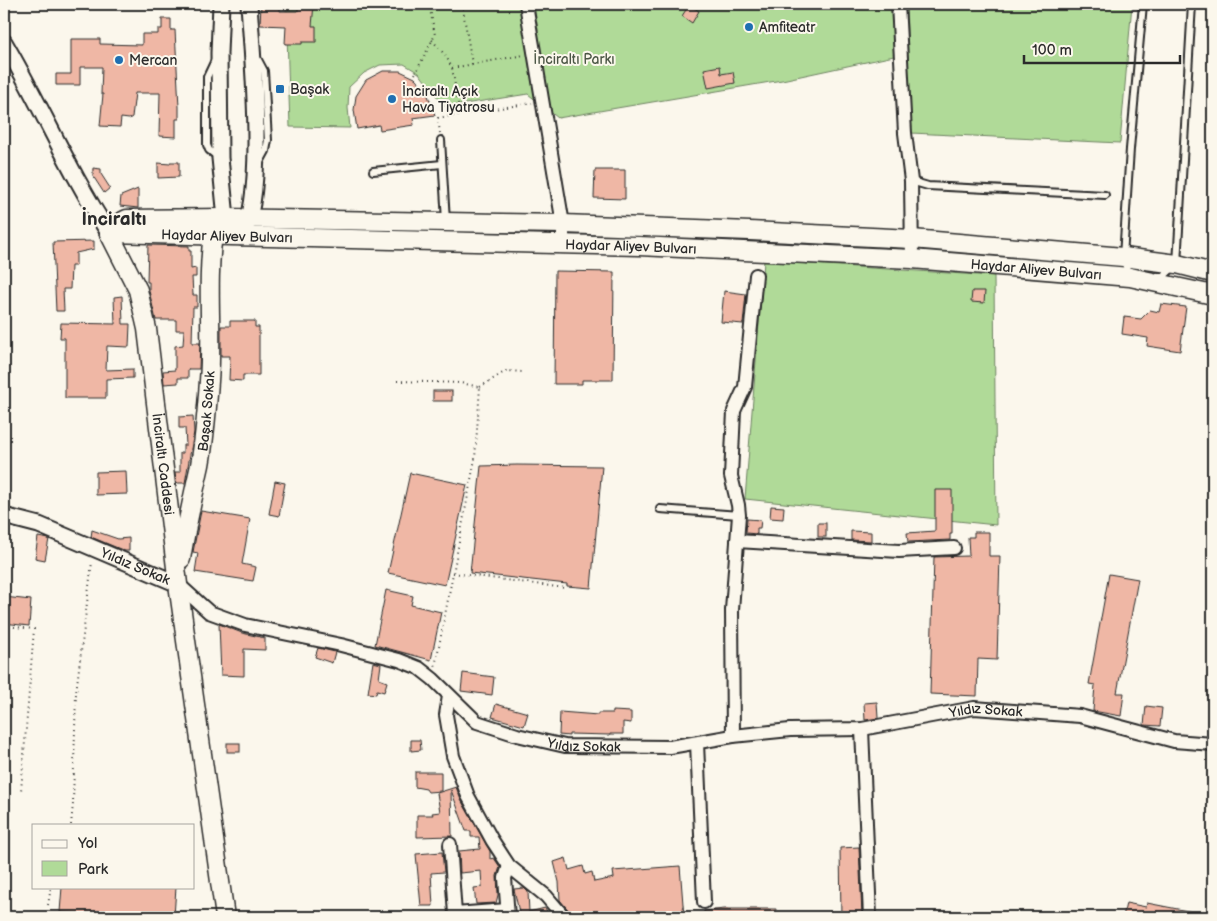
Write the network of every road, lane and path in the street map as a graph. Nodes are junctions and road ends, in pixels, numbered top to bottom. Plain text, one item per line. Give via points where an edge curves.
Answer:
1 (221, 4) edge
2 (250, 4) edge
3 (429, 4) edge
4 (462, 4) edge
5 (526, 4) edge
6 (898, 4) edge
7 (1143, 4) edge
8 (1192, 4) edge
9 (432, 40) junction
10 (4, 42) edge
11 (534, 53) junction
12 (472, 64) junction
13 (452, 68) junction
14 (415, 74) dead end
15 (532, 103) dead end
16 (460, 114) junction
17 (440, 140) joint
18 (442, 164) junction
19 (374, 171) dead end
20 (911, 181) junction
21 (1105, 195) dead end
22 (226, 218) junction
23 (250, 219) junction
24 (446, 222) junction
25 (562, 224) junction
26 (109, 233) junction
27 (213, 236) junction
28 (241, 237) junction
29 (912, 239) junction
30 (446, 242) junction
31 (562, 244) junction
32 (1123, 257) junction
33 (912, 259) junction
34 (1177, 264) junction
35 (1213, 273) edge
36 (756, 274) dead end
37 (1138, 279) junction
38 (1213, 294) edge
39 (523, 372) dead end
40 (397, 381) dead end
41 (480, 386) junction
42 (660, 509) dead end
43 (738, 515) junction
44 (4, 516) edge
45 (737, 541) junction
46 (954, 548) dead end
47 (94, 550) junction
48 (453, 573) junction
49 (178, 584) junction
50 (565, 588) dead end
51 (4, 626) edge
52 (433, 679) junction
53 (449, 696) junction
54 (862, 729) junction
55 (733, 736) junction
56 (697, 743) junction
57 (1213, 744) edge
58 (21, 791) dead end
59 (70, 824) edge
60 (450, 844) dead end
61 (509, 866) junction
62 (51, 888) edge
63 (704, 902) dead end
64 (48, 905) dead end
65 (508, 913) edge
66 (225, 917) edge
67 (564, 917) edge
68 (870, 917) edge

1 - 22 street via 220,158
2 - 23 street via 256,170
3 - 9 path via 435,35
4 - 12 path
5 - 11 street
6 - 20 street
7 - 32 lane
8 - 34 lane
9 - 13 path
9 - 14 path
10 - 26 street, İnciraltı Caddesi via 87,200
11 - 12 path
11 - 25 street
12 - 13 path
13 - 16 path
15 - 16 path
16 - 17 path via 438,118
17 - 18 lane
18 - 19 lane
18 - 24 lane
20 - 21 lane via 928,186
20 - 29 street
22 - 23 main road, Haydar Aliyev Bulvarı
22 - 26 main road, Haydar Aliyev Bulvarı via 127,219
22 - 28 street
23 - 24 main road, Haydar Aliyev Bulvarı
23 - 28 street
24 - 25 main road, Haydar Aliyev Bulvarı
24 - 30 street
25 - 29 main road, Haydar Aliyev Bulvarı
25 - 31 street
26 - 27 main road, Haydar Aliyev Bulvarı
26 - 49 main road, İnciraltı Caddesi via 138,290 147,329
27 - 28 main road, Haydar Aliyev Bulvarı
27 - 49 main road, Başak Sokak via 208,388 200,463 187,520
28 - 30 main road, Haydar Aliyev Bulvarı
29 - 32 main road, Haydar Aliyev Bulvarı
29 - 33 street
30 - 31 main road, Haydar Aliyev Bulvarı
31 - 33 main road, Haydar Aliyev Bulvarı
32 - 34 main road, Haydar Aliyev Bulvarı
32 - 37 lane
33 - 37 main road, Haydar Aliyev Bulvarı
34 - 35 main road, Haydar Aliyev Bulvarı
34 - 37 lane via 1165,275
36 - 43 street via 745,387 734,411 730,476
37 - 38 main road, Haydar Aliyev Bulvarı
39 - 41 path via 506,371
40 - 41 path
41 - 48 path via 475,459
42 - 43 lane
43 - 45 street
44 - 47 street, Yıldız Sokak via 39,525
45 - 46 street via 900,551
45 - 55 street via 732,610
47 - 49 street, Yıldız Sokak
47 - 59 path via 76,693
48 - 50 path
48 - 52 path
49 - 52 street, Yıldız Sokak via 209,612 245,625 399,660 419,668
49 - 66 main road, İnciraltı Caddesi
51 - 58 path via 34,629
52 - 53 street, Yıldız Sokak
53 - 56 street, Yıldız Sokak via 477,722 565,746 670,747
53 - 61 street via 446,714 453,756 468,796
54 - 55 street, Yıldız Sokak via 790,730
54 - 57 street, Yıldız Sokak via 974,708 1080,716 1174,741
54 - 68 street
55 - 56 street, Yıldız Sokak
56 - 63 street
60 - 65 street via 454,914
61 - 65 street via 505,878
61 - 67 street via 546,896
62 - 64 path

